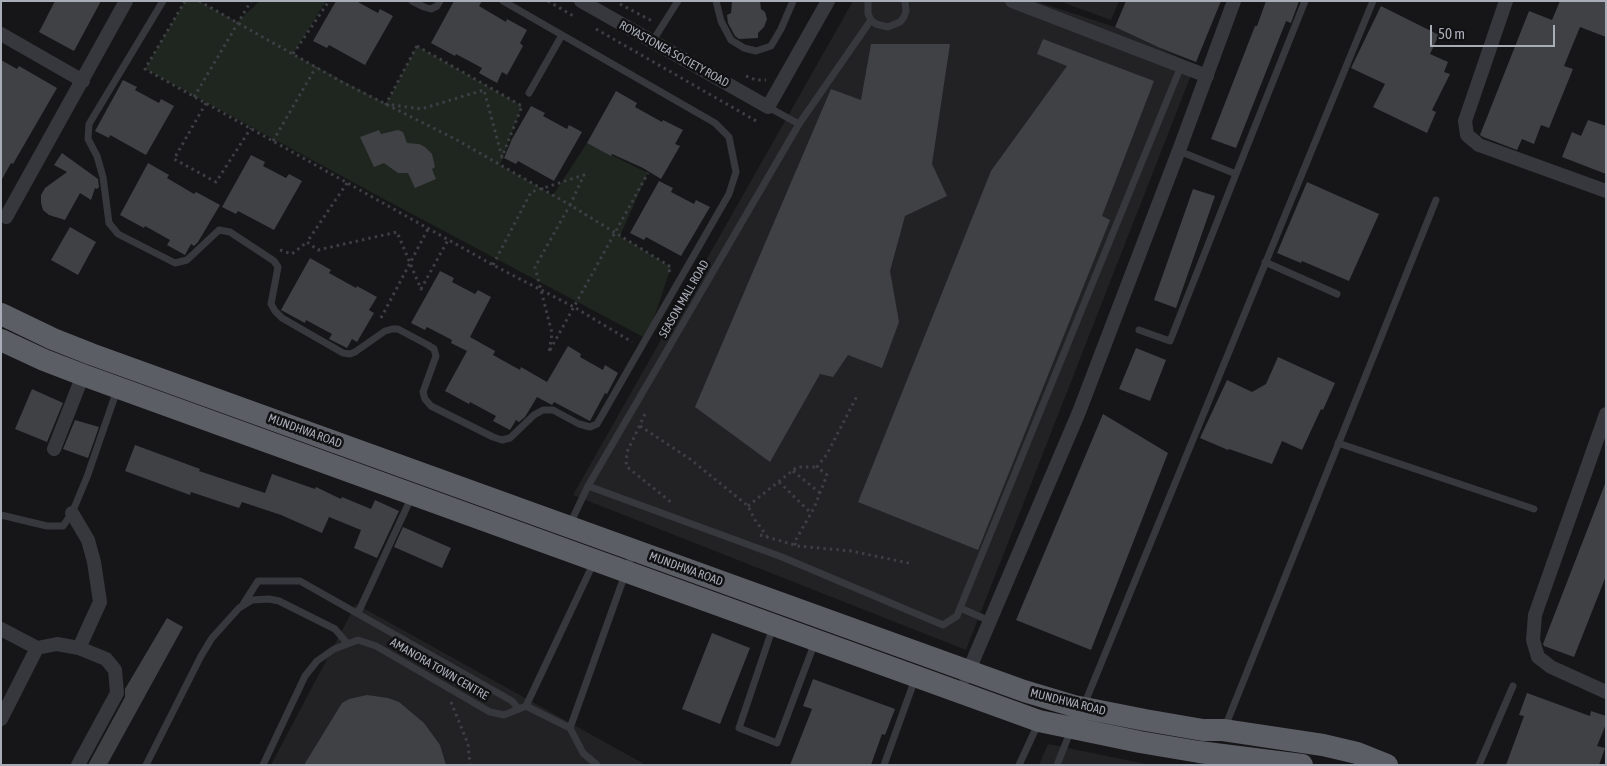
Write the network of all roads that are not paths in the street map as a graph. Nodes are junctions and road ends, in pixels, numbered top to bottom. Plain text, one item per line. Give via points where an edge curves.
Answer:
1 (126, 1) edge
2 (163, 1) edge
3 (412, 1) edge
4 (440, 1) edge
5 (503, 1) edge
6 (581, 1) edge
7 (678, 1) edge
8 (716, 1) edge
9 (793, 1) edge
10 (828, 1) edge
11 (868, 1) edge
12 (905, 1) edge
13 (1012, 1) edge
14 (1234, 1) edge
15 (1305, 1) edge
16 (1373, 1) edge
17 (1506, 1) edge
18 (871, 20) junction
19 (1, 34) edge
20 (562, 35) junction
21 (652, 42) junction
22 (1181, 66) junction
23 (1207, 76) junction
24 (83, 81) junction
25 (529, 93) dead end
26 (768, 107) junction
27 (799, 124) junction
28 (1179, 152) junction
29 (1236, 174) junction
30 (1606, 191) edge
31 (1436, 200) dead end
32 (6, 218) dead end
33 (1265, 262) junction
34 (1336, 294) dead end
35 (1, 314) edge
36 (1139, 330) dead end
37 (1, 340) edge
38 (83, 375) junction
39 (121, 377) junction
40 (1606, 414) edge
41 (1338, 443) junction
42 (54, 449) dead end
43 (588, 486) junction
44 (413, 495) junction
45 (1534, 509) dead end
46 (72, 513) junction
47 (1, 515) edge
48 (569, 527) junction
49 (599, 550) junction
50 (634, 551) junction
51 (626, 572) junction
52 (242, 606) junction
53 (960, 608) junction
54 (358, 613) junction
55 (990, 621) junction
56 (774, 625) junction
57 (1, 629) edge
58 (816, 640) junction
59 (348, 643) junction
60 (37, 648) junction
61 (79, 648) junction
62 (968, 671) junction
63 (916, 676) junction
64 (1513, 686) dead end
65 (959, 692) junction
66 (1606, 692) edge
67 (522, 708) junction
68 (1082, 708) junction
69 (1, 720) edge
70 (1039, 721) junction
71 (570, 728) junction
72 (1072, 728) junction
73 (1223, 730) junction
74 (1338, 757) edge
75 (78, 765) edge
76 (146, 765) edge
77 (263, 765) edge
78 (597, 765) edge
79 (884, 765) edge
80 (1019, 765) edge
81 (1057, 765) edge
82 (1302, 765) edge
83 (1387, 765) edge
84 (1479, 765) edge

1 - 24 street
2 - 20 lane via 89,124 88,139 103,177 109,223 118,234 175,262 187,260 219,230 230,232 274,261 278,268 271,304 282,318 343,353 355,352 384,331 392,329 428,345 436,356 423,392 425,399 431,406 502,440 510,438 543,410 553,410 590,427 597,424 729,194 736,172 729,137 715,123
3 - 4 lane via 431,8
5 - 20 lane
6 - 21 street, ROYASTONEA SOCIETY ROAD
7 - 21 lane
8 - 9 lane via 721,21 731,40 756,51 771,46
10 - 26 street
11 - 18 lane
12 - 18 lane via 904,17 894,25 882,27
13 - 22 street
14 - 23 street
15 - 29 lane
16 - 33 lane
17 - 30 street via 1464,121 1467,135 1479,145
18 - 27 lane, SEASON MALL ROAD
19 - 24 street
20 - 25 lane
21 - 26 street, ROYASTONEA SOCIETY ROAD
22 - 23 street
22 - 53 lane
23 - 28 street
24 - 32 street
26 - 27 lane
27 - 43 lane, SEASON MALL ROAD
28 - 29 lane
28 - 55 street via 1080,412
29 - 36 lane via 1170,341
31 - 41 lane
33 - 34 lane
33 - 68 lane
35 - 39 highway, MUNDHWA ROAD
37 - 38 highway, MUNDHWA ROAD
38 - 39 highway, MUNDHWA ROAD
38 - 42 street
39 - 44 highway, MUNDHWA ROAD
39 - 46 lane
39 - 48 highway, MUNDHWA ROAD
40 - 66 street via 1535,615 1533,640 1538,657 1551,667
41 - 45 lane
41 - 73 lane
43 - 48 lane, SEASON MALL ROAD
43 - 53 lane via 782,557 943,625 957,616
44 - 49 highway, MUNDHWA ROAD
44 - 54 lane
46 - 47 lane via 63,526 47,526
46 - 61 street via 88,540 100,602
48 - 49 highway, MUNDHWA ROAD
49 - 50 highway, MUNDHWA ROAD
49 - 51 highway, MUNDHWA ROAD
49 - 67 lane
50 - 51 lane
50 - 62 highway, MUNDHWA ROAD
51 - 56 highway, MUNDHWA ROAD
51 - 71 lane
52 - 54 lane, AMANORA TOWN CENTRE via 258,581 300,581
52 - 59 lane, AMANORA TOWN CENTRE via 252,600 279,601 335,630
52 - 76 lane, AMANORA TOWN CENTRE via 204,650
53 - 55 lane
54 - 67 lane, AMANORA TOWN CENTRE
55 - 62 street
56 - 58 highway, MUNDHWA ROAD
56 - 58 lane via 739,728 776,743
57 - 60 street
58 - 63 highway, MUNDHWA ROAD
59 - 67 lane, AMANORA TOWN CENTRE via 358,640 376,646 490,712 504,715
59 - 77 lane, AMANORA TOWN CENTRE via 317,660 305,676
60 - 61 street via 57,644
60 - 69 street
61 - 75 street via 106,659 115,670 117,693
62 - 65 street
62 - 68 highway, MUNDHWA ROAD
63 - 65 highway, MUNDHWA ROAD
63 - 79 lane
64 - 84 lane
65 - 70 highway, MUNDHWA ROAD
67 - 71 lane, AMANORA TOWN CENTRE
68 - 73 highway, MUNDHWA ROAD via 1203,730
70 - 72 highway, MUNDHWA ROAD
70 - 80 lane
71 - 78 lane via 583,753
72 - 81 lane
72 - 82 highway, MUNDHWA ROAD via 1198,755
73 - 74 highway, MUNDHWA ROAD via 1322,745
74 - 83 highway, MUNDHWA ROAD via 1357,753

